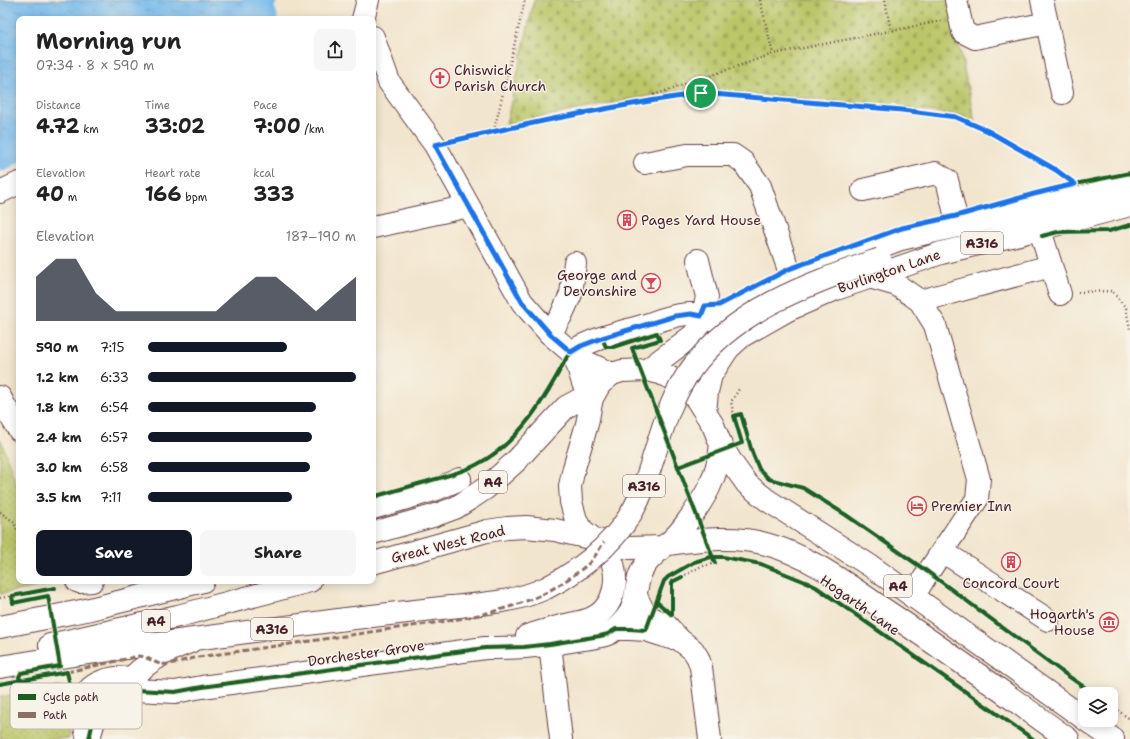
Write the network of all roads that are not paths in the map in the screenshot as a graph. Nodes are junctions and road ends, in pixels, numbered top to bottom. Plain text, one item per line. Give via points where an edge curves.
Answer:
1 (368, 0) edge
2 (956, 0) edge
3 (1042, 0) edge
4 (363, 16) edge
5 (1047, 23) junction
6 (376, 45) edge
7 (1062, 93) dead end
8 (645, 163) dead end
9 (16, 184) edge
10 (1130, 186) edge
11 (863, 190) dead end
12 (0, 192) edge
13 (1130, 199) edge
14 (1130, 205) edge
15 (469, 206) junction
16 (1037, 218) junction
17 (376, 226) edge
18 (958, 226) junction
19 (698, 260) dead end
20 (575, 262) dead end
21 (1051, 266) junction
22 (874, 268) junction
23 (792, 279) junction
24 (1060, 294) road end
25 (920, 301) junction
26 (706, 318) junction
27 (550, 334) junction
28 (573, 355) junction
29 (647, 370) junction
30 (612, 374) junction
31 (0, 397) edge
32 (593, 397) junction
33 (705, 413) junction
34 (12, 420) edge
35 (732, 444) junction
36 (464, 474) road end
37 (376, 507) edge
38 (376, 532) edge
39 (599, 541) junction
40 (665, 545) junction
41 (942, 551) junction
42 (376, 562) edge
43 (191, 584) edge
44 (299, 584) edge
45 (636, 596) junction
46 (913, 597) junction
47 (1048, 620) dead end
48 (0, 627) edge
49 (616, 630) junction
50 (197, 639) junction
51 (680, 640) junction
52 (550, 644) junction
53 (486, 648) junction
54 (0, 654) edge
55 (0, 667) edge
56 (100, 683) edge
57 (122, 683) edge
58 (125, 683) edge
59 (142, 690) edge
60 (1078, 714) edge
61 (1096, 727) edge
62 (86, 729) edge
63 (88, 739) edge
64 (561, 739) edge
65 (710, 739) edge
66 (1068, 739) edge
67 (1113, 739) edge

1 - 4 main road
2 - 5 main road via 963,32 975,38
3 - 5 main road
5 - 7 main road
6 - 15 main road via 389,82 435,145
8 - 23 main road via 687,155 733,155 743,162 760,186
9 - 12 main road
10 - 16 main road, Burlington Lane / A316
11 - 18 main road via 936,173 948,180
13 - 16 main road, A316 via 1092,204
14 - 16 main road, Burlington Lane / A316
15 - 17 main road
15 - 27 main road via 522,302
16 - 18 main road, Burlington Lane / A316
16 - 21 main road
16 - 22 main road, A316 via 940,241
18 - 23 main road, Burlington Lane / A316 via 901,239
19 - 26 main road via 707,297
20 - 27 main road via 571,294
21 - 24 main road
21 - 25 main road
22 - 25 main road
22 - 33 main road, Burlington Lane / A316 via 788,310 742,336 728,349 711,375
22 - 50 main road, A316, bridge via 810,285 748,316 721,336 691,368 679,388 670,406 642,492 632,512 606,546 575,571 544,588 511,600
23 - 26 main road, Burlington Lane / A316
25 - 41 main road via 935,326 979,479 977,499
26 - 28 main road via 691,314 675,316 581,346
26 - 29 main road, Burlington Lane / A316
27 - 28 main road
28 - 30 main road
28 - 32 main road via 583,383
29 - 30 main road
29 - 33 main road via 673,379 688,390
30 - 32 main road via 600,384
31 - 34 main road
32 - 38 main road, Great West Road / A4 via 579,400 566,407 515,462 486,488 455,508
32 - 39 main road via 570,486 576,520 583,531
33 - 35 main road
35 - 40 main road via 720,459 708,491 694,513
35 - 46 main road, A4 via 734,466 747,484
36 - 37 main road via 434,490
39 - 40 main road, Great West Road via 629,548
39 - 42 main road, Great West Road via 555,530 507,528 487,531
39 - 53 main road, Dorchester Grove via 611,557 614,570 614,594 605,609 590,619
40 - 45 main road via 642,571
40 - 66 main road, Hogarth Lane / A4 via 722,539 747,540 778,548 805,560 913,628
41 - 46 main road
41 - 47 main road
43 - 48 main road, A4 via 86,610
44 - 54 main road, A4 via 178,616
45 - 49 main road via 630,611
45 - 51 main road via 643,610 667,626
46 - 60 main road, A4
49 - 51 main road, Dorchester Grove via 646,630
49 - 52 main road, Dorchester Grove via 600,636
50 - 55 main road, A4
50 - 58 main road, A316 via 168,652
51 - 65 main road via 693,650 701,667
52 - 53 main road, Dorchester Grove
52 - 64 main road
53 - 59 main road, Dorchester Grove via 175,692
56 - 57 main road, Dorchester Grove via 112,678
61 - 67 main road, A4
62 - 63 main road, Dorchester Grove

